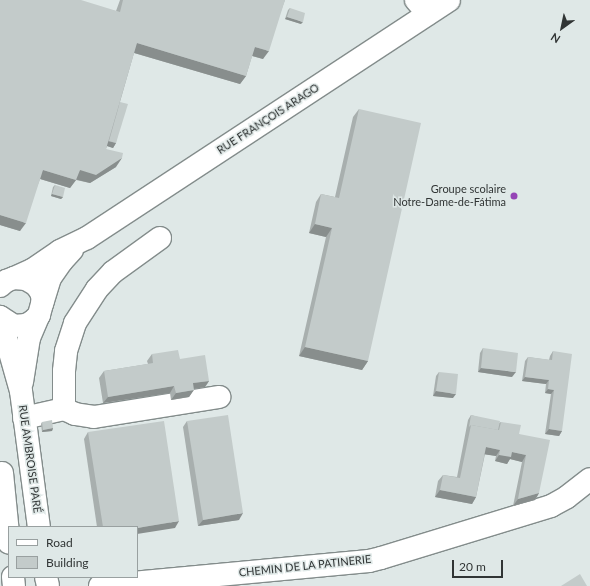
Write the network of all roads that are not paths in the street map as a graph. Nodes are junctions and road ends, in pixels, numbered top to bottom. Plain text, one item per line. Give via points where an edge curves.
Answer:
1 (449, 0) edge
2 (422, 7) edge
3 (87, 238) junction
4 (160, 238) dead end
5 (5, 282) edge
6 (41, 309) junction
7 (0, 317) edge
8 (21, 391) junction
9 (219, 398) dead end
10 (64, 408) junction
11 (24, 418) junction
12 (2, 473) dead end
13 (590, 479) edge
14 (39, 526) edge
15 (8, 533) edge
16 (100, 586) edge

1 - 2 street, RUE FRANÇOIS ARAGO
2 - 3 street, RUE FRANÇOIS ARAGO
3 - 5 street, RUE FRANÇOIS ARAGO via 60,251 32,270
3 - 6 street, RUE FRANÇOIS ARAGO via 69,253 56,269 47,286
4 - 10 street via 113,272 97,289 75,323 66,351
5 - 6 street via 22,278 33,282 41,292
6 - 7 street via 33,321 22,326 10,324
6 - 8 street, RUE AMBROISE PARÉ via 29,338
7 - 8 street, RUE AMBROISE PARÉ
8 - 11 street, RUE AMBROISE PARÉ
9 - 10 street via 94,418 75,414
10 - 11 street
11 - 14 street, RUE AMBROISE PARÉ
12 - 15 street
13 - 16 street, CHEMIN DE LA PATINERIE via 551,506 368,561

